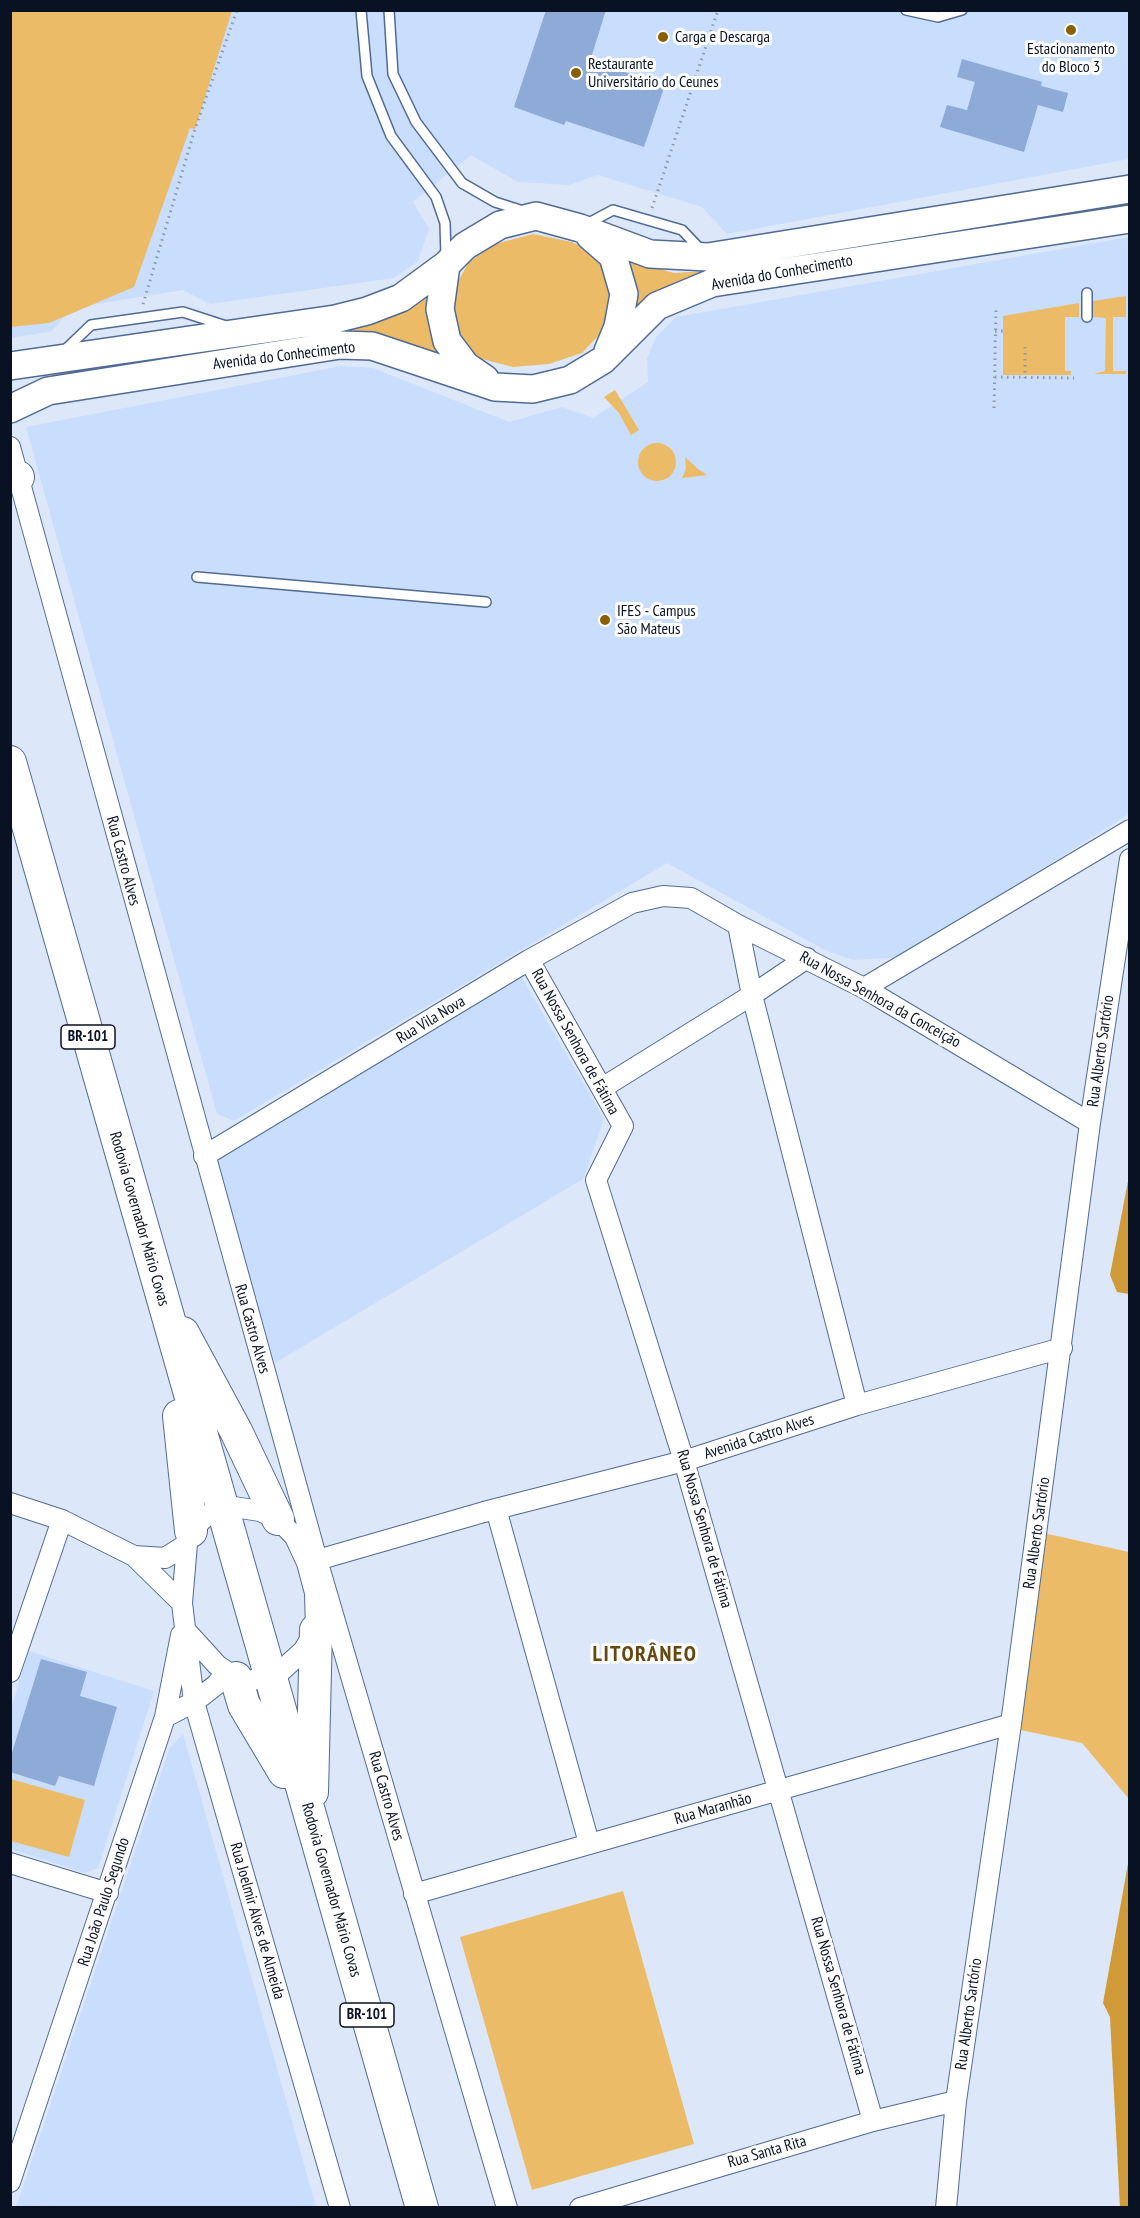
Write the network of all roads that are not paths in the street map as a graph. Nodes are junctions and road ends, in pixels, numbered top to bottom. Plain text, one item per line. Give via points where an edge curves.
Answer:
1 (361, 10) edge
2 (389, 10) edge
3 (906, 10) edge
4 (962, 10) edge
5 (1130, 189) edge
6 (536, 216) junction
7 (1130, 219) edge
8 (580, 228) junction
9 (708, 257) junction
10 (446, 265) junction
11 (1087, 293) dead end
12 (1087, 317) dead end
13 (246, 332) junction
14 (603, 360) junction
15 (54, 361) junction
16 (10, 366) edge
17 (495, 387) junction
18 (10, 409) edge
19 (10, 447) edge
20 (14, 477) edge
21 (197, 577) dead end
22 (486, 602) dead end
23 (10, 762) edge
24 (1130, 830) edge
25 (1130, 859) edge
26 (663, 896) joint
27 (738, 925) junction
28 (807, 958) junction
29 (530, 960) junction
30 (864, 988) junction
31 (752, 995) junction
32 (602, 1088) junction
33 (1090, 1123) junction
34 (204, 1156) junction
35 (165, 1311) junction
36 (1062, 1348) junction
37 (857, 1405) junction
38 (684, 1461) junction
39 (10, 1503) edge
40 (222, 1507) junction
41 (496, 1509) junction
42 (62, 1520) junction
43 (278, 1520) junction
44 (189, 1538) junction
45 (134, 1556) junction
46 (312, 1562) junction
47 (184, 1618) junction
48 (316, 1630) junction
49 (10, 1672) edge
50 (231, 1675) junction
51 (269, 1676) junction
52 (194, 1702) junction
53 (165, 1717) junction
54 (1011, 1724) junction
55 (780, 1790) junction
56 (312, 1823) junction
57 (589, 1843) junction
58 (10, 1863) edge
59 (108, 1893) junction
60 (414, 1894) junction
61 (956, 2101) junction
62 (873, 2121) junction
63 (10, 2182) edge
64 (340, 2208) edge
65 (422, 2208) edge
66 (507, 2208) edge
67 (580, 2208) edge
68 (946, 2208) edge

1 - 10 lane via 367,76 391,136 436,197 445,223
2 - 6 lane via 393,74 416,122 462,183 495,202
3 - 4 lane via 938,17
5 - 9 main road, Avenida do Conhecimento
6 - 8 main road, Avenida do Conhecimento
6 - 10 main road, Avenida do Conhecimento via 500,225 465,246
7 - 14 main road, Avenida do Conhecimento via 712,283 657,306
8 - 9 main road, Avenida do Conhecimento via 650,254
8 - 9 lane via 613,210 682,230
8 - 14 main road via 613,256 624,294 618,327
10 - 13 main road, Avenida do Conhecimento via 401,298 367,311
10 - 17 main road via 440,309 447,341 466,366
11 - 12 lane
13 - 15 main road, Avenida do Conhecimento
13 - 15 lane via 183,312 91,325
14 - 17 main road, Avenida do Conhecimento via 570,380 533,389
15 - 16 main road, Avenida do Conhecimento
17 - 18 main road, Avenida do Conhecimento via 372,346 340,345 48,391
19 - 20 street, Rua Castro Alves
20 - 34 street, Rua Castro Alves
21 - 22 lane
23 - 35 highway, Rodovia Governador Mário Covas / BR-101
24 - 30 street
25 - 33 street, Rua Alberto Sartório
26 - 27 street, Rua Nossa Senhora da Conceição via 691,898
26 - 29 street, Rua Vila Nova via 632,903
27 - 28 street, Rua Nossa Senhora da Conceição
27 - 31 street
28 - 30 street, Rua Nossa Senhora da Conceição
28 - 31 street
29 - 32 street, Rua Nossa Senhora de Fátima
29 - 34 street, Rua Vila Nova
30 - 33 street, Rua Nossa Senhora da Conceição
31 - 32 street
31 - 37 street
32 - 38 street, Rua Nossa Senhora de Fátima via 622,1126 596,1180
33 - 36 street, Rua Alberto Sartório
34 - 46 street, Rua Castro Alves
35 - 40 highway, Rodovia Governador Mário Covas / BR-101
35 - 43 highway via 198,1356
35 - 44 highway via 184,1450
36 - 37 street, Avenida Castro Alves
36 - 54 street, Rua Alberto Sartório
37 - 38 street, Avenida Castro Alves
38 - 41 street, Avenida Castro Alves
38 - 55 street, Rua Nossa Senhora de Fátima
39 - 42 street
40 - 43 street via 260,1511
40 - 44 street
40 - 51 highway, Rodovia Governador Mário Covas / BR-101
41 - 46 street, Avenida Castro Alves
41 - 57 street
42 - 45 street
42 - 49 street
43 - 46 street
44 - 45 street via 165,1558
44 - 47 street
45 - 47 street
46 - 48 street
46 - 60 street, Rua Castro Alves
47 - 50 street via 217,1665
47 - 52 street, Rua Joelmir Alves de Almeida
47 - 53 street, Rua João Paulo Segundo
48 - 51 street via 303,1651 281,1671
48 - 56 highway
50 - 51 street via 255,1681
50 - 52 street
50 - 56 highway
51 - 56 highway, Rodovia Governador Mário Covas / BR-101
52 - 53 street
52 - 64 street, Rua Joelmir Alves de Almeida
53 - 59 street, Rua João Paulo Segundo
54 - 55 street, Rua Maranhão
54 - 61 street, Rua Alberto Sartório
55 - 57 street, Rua Maranhão
55 - 62 street, Rua Nossa Senhora de Fátima
56 - 65 highway, Rodovia Governador Mário Covas / BR-101
57 - 60 street, Rua Maranhão
58 - 59 street
59 - 63 street, Rua João Paulo Segundo
60 - 66 street, Rua Castro Alves
61 - 62 street, Rua Santa Rita
61 - 68 street, Rua Alberto Sartório
62 - 67 street, Rua Santa Rita

